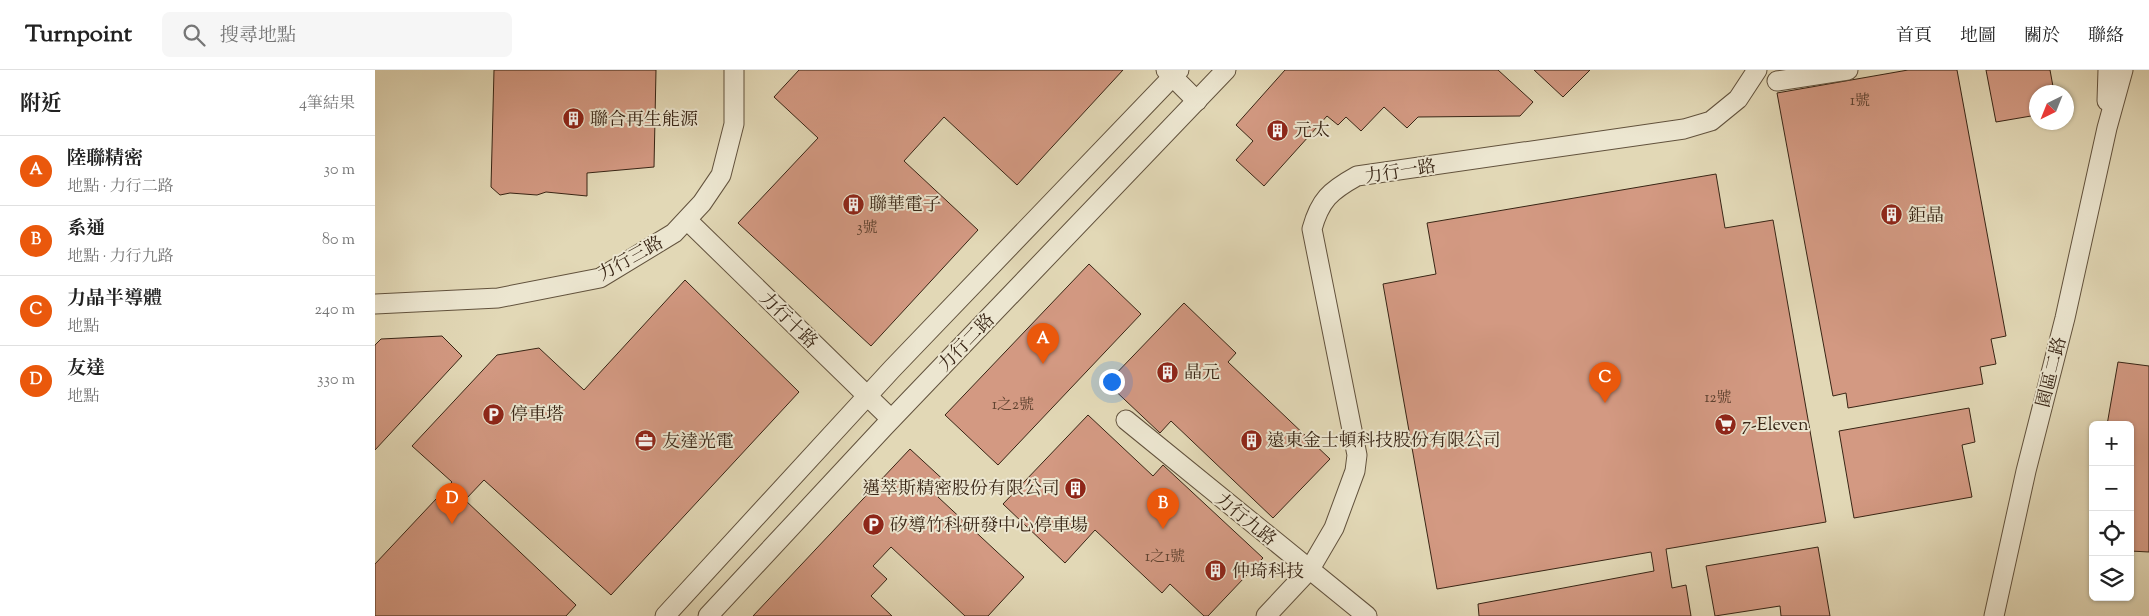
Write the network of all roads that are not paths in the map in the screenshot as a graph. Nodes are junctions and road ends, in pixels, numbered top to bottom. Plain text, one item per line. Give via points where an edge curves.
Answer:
1 (733, 70) edge
2 (1226, 70) edge
3 (1757, 70) edge
4 (1848, 70) edge
5 (2108, 70) edge
6 (2123, 70) edge
7 (1173, 72) edge
8 (1777, 81) dead end
9 (1197, 101) junction
10 (2107, 128) junction
11 (687, 220) junction
12 (375, 304) edge
13 (868, 396) junction
14 (891, 419) junction
15 (1127, 420) dead end
16 (1310, 569) junction
17 (665, 616) edge
18 (708, 616) edge
19 (1266, 616) edge
20 (1367, 616) edge
21 (1994, 616) edge

1 - 11 street, 力行三路 via 735,124 721,175
2 - 9 street, 力行二路
3 - 16 street, 力行一路 via 1738,99 1711,120 1684,129 1357,176 1326,197 1311,230 1357,455 1355,471 1334,528
4 - 8 street
5 - 10 street, 園區二路
6 - 10 street, 園區二路
7 - 9 street
7 - 13 street, 力行二路
9 - 14 street, 力行二路
10 - 21 street, 園區二路
11 - 12 street, 力行三路 via 673,233 600,278 498,298
11 - 13 street, 力行十路
13 - 14 street, 力行十路
13 - 17 street, 力行二路
14 - 18 street, 力行二路
15 - 16 street, 力行九路
16 - 19 street, 力行一路
16 - 20 street, 力行九路

